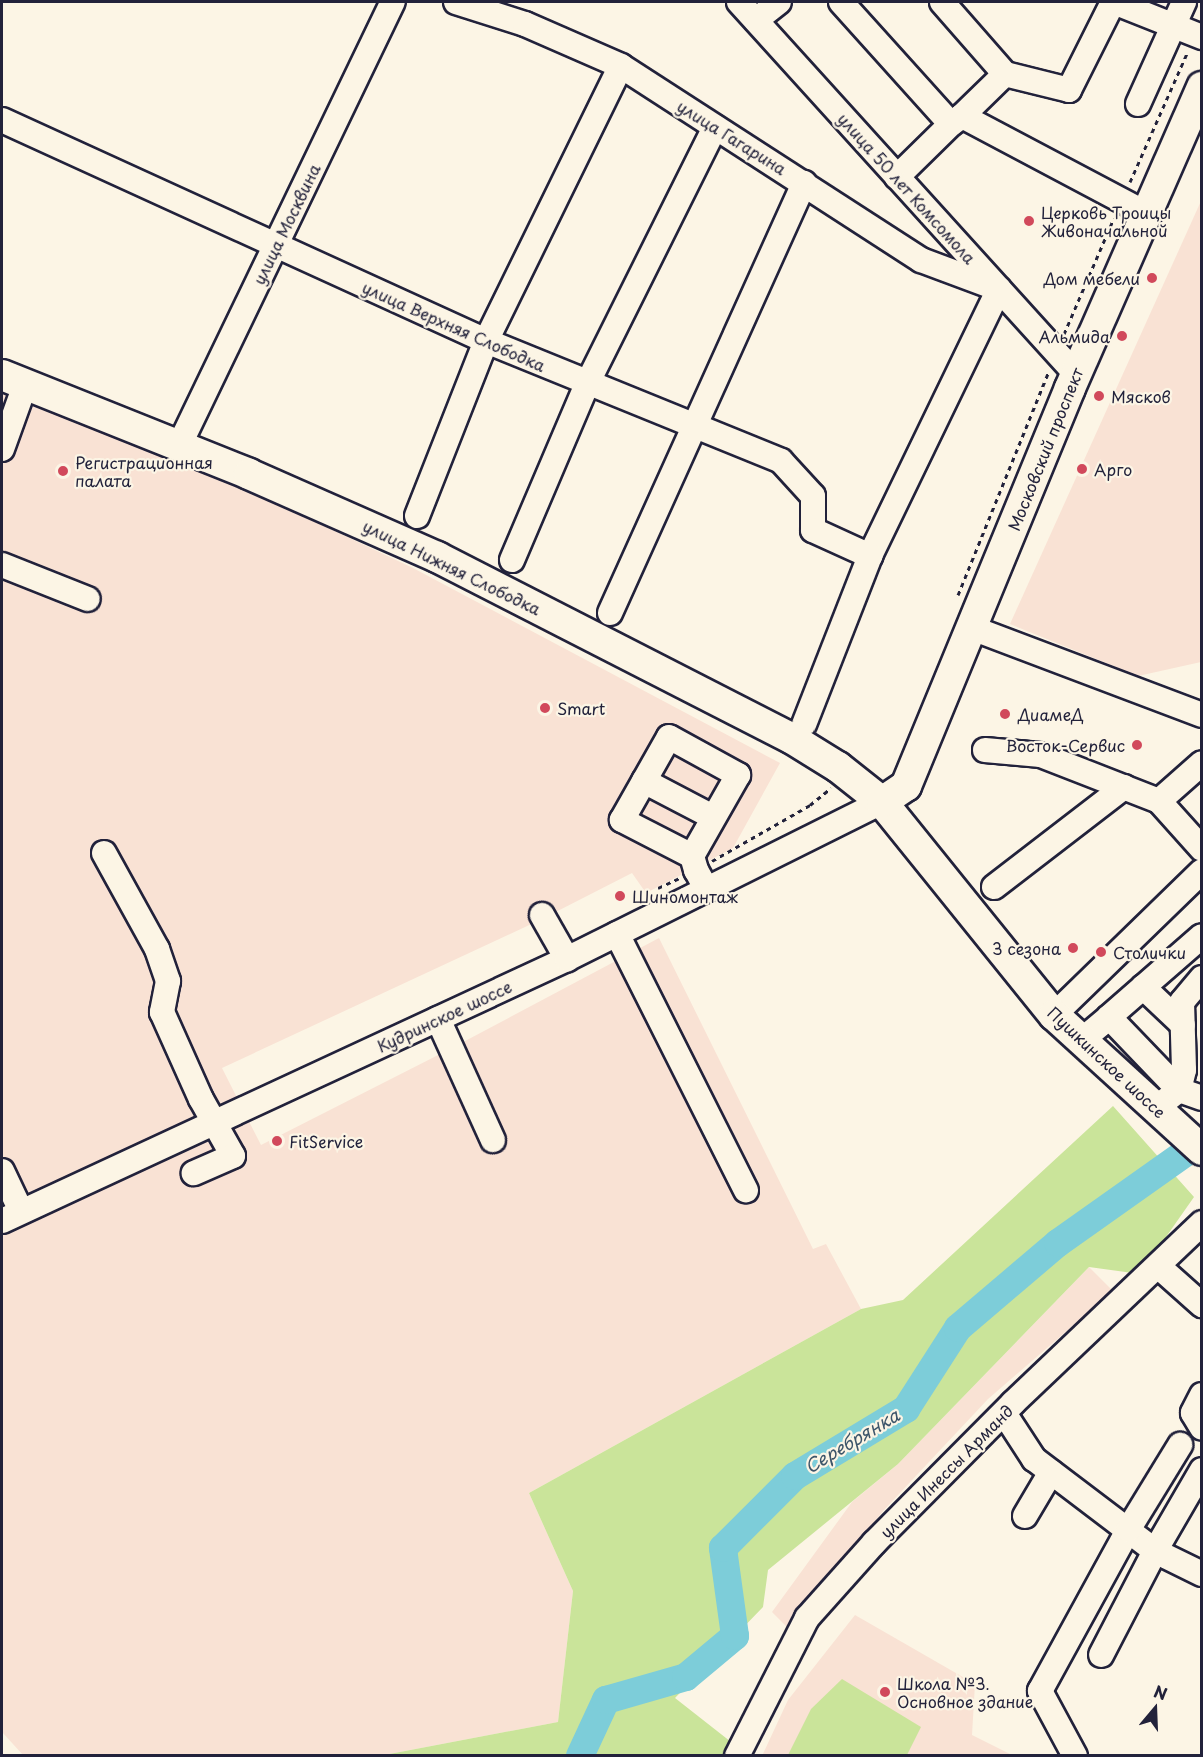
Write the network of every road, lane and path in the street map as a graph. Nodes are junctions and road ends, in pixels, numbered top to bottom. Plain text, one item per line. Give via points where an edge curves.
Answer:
1 (393, 2) edge
2 (456, 2) edge
3 (739, 2) edge
4 (779, 2) edge
5 (841, 2) edge
6 (942, 2) edge
7 (1113, 2) edge
8 (1184, 2) edge
9 (756, 20) junction
10 (1173, 25) junction
11 (1198, 36) edge
12 (621, 66) junction
13 (1005, 74) junction
14 (1202, 87) edge
15 (1138, 104) dead end
16 (2, 120) edge
17 (956, 120) junction
18 (715, 127) junction
19 (897, 177) junction
20 (804, 183) junction
21 (1133, 207) junction
22 (275, 246) junction
23 (999, 289) junction
24 (486, 341) junction
25 (1066, 364) junction
26 (13, 380) edge
27 (587, 384) junction
28 (696, 426) junction
29 (179, 446) junction
30 (2, 449) edge
31 (417, 516) dead end
32 (870, 555) junction
33 (512, 560) dead end
34 (2, 565) edge
35 (88, 599) dead end
36 (956, 602) dead end
37 (610, 613) dead end
38 (972, 628) junction
39 (1202, 715) edge
40 (804, 724) dead end
41 (985, 750) dead end
42 (1202, 763) edge
43 (645, 781) junction
44 (834, 785) dead end
45 (1124, 787) junction
46 (1159, 801) junction
47 (882, 802) junction
48 (713, 817) junction
49 (1202, 849) edge
50 (104, 853) dead end
51 (1202, 871) edge
52 (698, 872) junction
53 (994, 887) dead end
54 (658, 888) dead end
55 (542, 915) dead end
56 (617, 934) junction
57 (1202, 936) edge
58 (567, 959) junction
59 (1202, 978) edge
60 (1143, 987) junction
61 (1054, 1015) junction
62 (1109, 1017) junction
63 (438, 1019) junction
64 (1183, 1025) junction
65 (1082, 1040) junction
66 (1179, 1090) junction
67 (1202, 1098) edge
68 (1155, 1108) junction
69 (214, 1122) junction
70 (492, 1140) dead end
71 (1202, 1150) edge
72 (2, 1171) edge
73 (194, 1173) dead end
74 (747, 1190) dead end
75 (11, 1216) edge
76 (1202, 1223) edge
77 (1158, 1266) junction
78 (1202, 1305) edge
79 (1202, 1395) edge
80 (1004, 1413) junction
81 (1202, 1428) edge
82 (1180, 1444) dead end
83 (1202, 1470) edge
84 (1051, 1472) junction
85 (1025, 1516) dead end
86 (1128, 1530) junction
87 (1155, 1551) junction
88 (1202, 1574) edge
89 (1101, 1655) dead end
90 (737, 1755) edge
91 (1075, 1755) edge

1 - 22 street, улица Москвина
2 - 12 street, улица Гагарина via 525,24
3 - 9 street, улица 50 лет Комсомола
4 - 9 street
5 - 17 street
6 - 13 street
7 - 10 street
7 - 13 street via 1069,90
8 - 10 street
9 - 19 street, улица 50 лет Комсомола
10 - 11 street
10 - 15 street
11 - 21 path
12 - 18 street, улица Гагарина
12 - 24 street
13 - 17 street
14 - 21 main road, Московский проспект
16 - 22 street, улица Верхняя Слободка
17 - 19 street
17 - 21 street
18 - 20 street, улица Гагарина
18 - 27 street
19 - 23 street, улица 50 лет Комсомола
20 - 23 street, улица Гагарина via 921,260
20 - 28 street
21 - 25 main road, Московский проспект
21 - 25 path
22 - 24 street, улица Верхняя Слободка
22 - 29 street, улица Москвина
23 - 25 street, улица 50 лет Комсомола
23 - 32 street
24 - 27 street, улица Верхняя Слободка
24 - 31 street
25 - 36 path
25 - 38 main road, Московский проспект
26 - 29 main road, улица Нижняя Слободка
26 - 30 street
27 - 28 street, улица Верхняя Слободка
27 - 33 street
28 - 32 street, улица Верхняя Слободка via 782,461 813,496 813,530
28 - 37 street
29 - 47 main road, улица Нижняя Слободка via 437,557 791,738 846,772
32 - 40 street
34 - 35 street
38 - 39 street
38 - 47 main road, Московский проспект via 906,786
41 - 45 street via 1041,755
42 - 46 street
43 - 48 street
43 - 48 street via 669,737 738,776
43 - 52 street via 622,820
44 - 52 path via 810,805
45 - 46 street
45 - 53 street
46 - 49 street
47 - 52 street, Кудринское шоссе
47 - 61 main road, Пушкинское шоссе
48 - 52 street
50 - 69 street via 157,949 168,981 162,1012
51 - 61 street
52 - 54 path
52 - 56 street, Кудринское шоссе
55 - 58 street
56 - 58 street, Кудринское шоссе
56 - 74 street
57 - 60 street
58 - 63 street, Кудринское шоссе
59 - 64 street via 1182,1002
60 - 62 street
60 - 64 street
61 - 65 main road, Пушкинское шоссе
62 - 65 street
62 - 66 street
63 - 69 street, Кудринское шоссе
63 - 70 street
64 - 66 street via 1184,1070
65 - 68 main road, Пушкинское шоссе
66 - 67 street
66 - 68 street
68 - 71 main road, Пушкинское шоссе
69 - 73 street via 233,1156
69 - 75 street, Кудринское шоссе
72 - 75 street
76 - 77 street, улица Инессы Арманд
77 - 78 street
77 - 80 street, улица Инессы Арманд
79 - 81 street via 1193,1413
80 - 84 street via 1034,1459
80 - 90 street, улица Инессы Арманд via 874,1543 807,1618
82 - 86 street
83 - 87 street
84 - 85 street
84 - 86 street
86 - 87 street
86 - 91 street via 1040,1691
87 - 88 street
87 - 89 street

